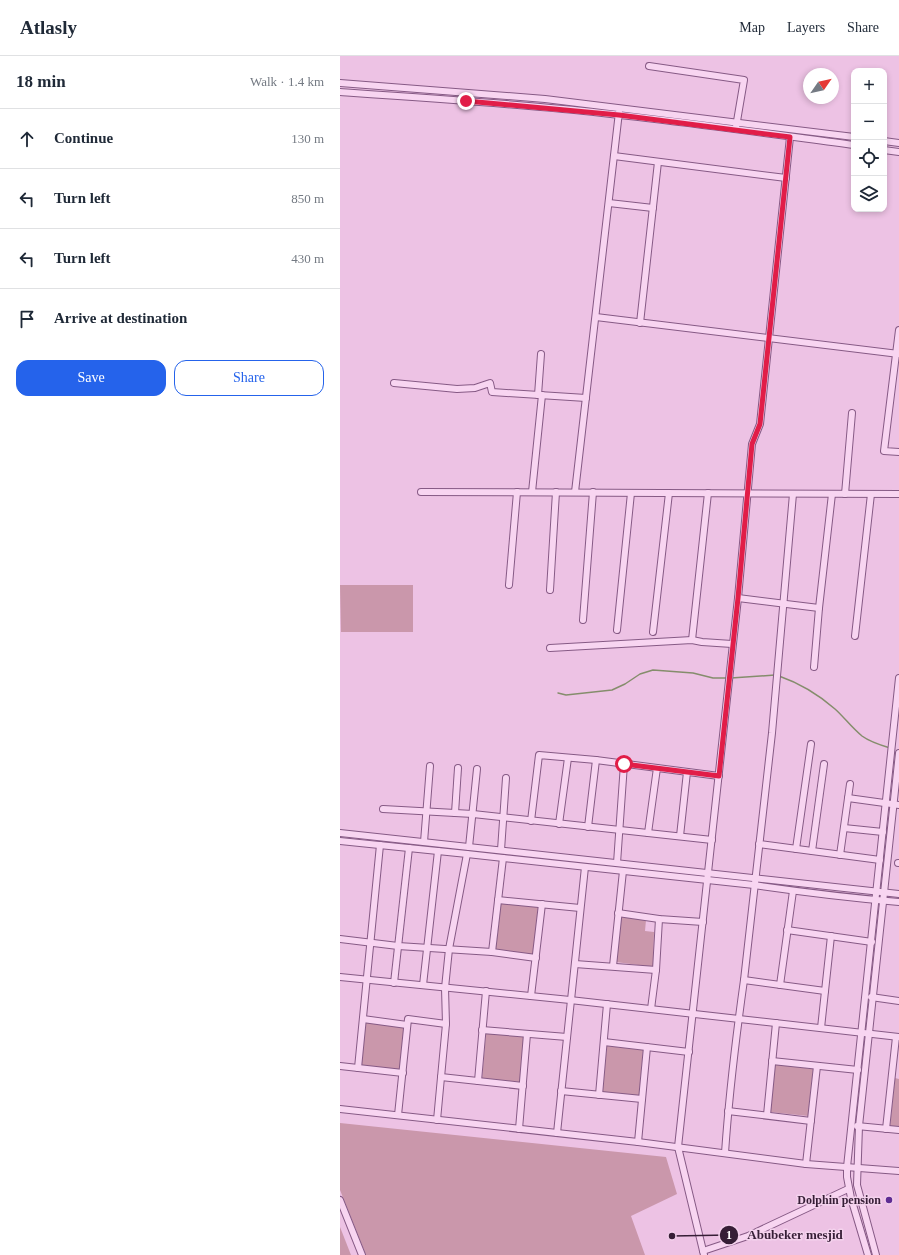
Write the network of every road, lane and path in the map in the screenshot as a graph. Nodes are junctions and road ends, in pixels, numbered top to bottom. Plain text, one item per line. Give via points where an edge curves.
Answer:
1 (649, 66) dead end
2 (340, 83) edge
3 (340, 92) edge
4 (619, 108) junction
5 (619, 115) junction
6 (737, 123) junction
7 (736, 130) junction
8 (790, 137) junction
9 (851, 138) edge
10 (887, 141) edge
11 (899, 143) edge
12 (851, 146) edge
13 (887, 150) edge
14 (899, 152) edge
15 (614, 156) junction
16 (658, 162) junction
17 (786, 178) junction
18 (609, 203) junction
19 (652, 208) junction
20 (596, 317) junction
21 (640, 323) junction
22 (899, 330) edge
23 (769, 338) junction
24 (541, 354) dead end
25 (898, 354) edge
26 (394, 383) dead end
27 (540, 395) junction
28 (586, 398) junction
29 (852, 413) dead end
30 (899, 452) edge
31 (420, 492) dead end
32 (517, 492) junction
33 (532, 492) junction
34 (556, 492) junction
35 (575, 492) junction
36 (593, 492) junction
37 (631, 493) junction
38 (669, 493) junction
39 (708, 493) junction
40 (747, 493) junction
41 (793, 494) junction
42 (832, 494) junction
43 (845, 494) junction
44 (871, 494) junction
45 (899, 494) edge
46 (509, 585) dead end
47 (550, 590) dead end
48 (738, 598) junction
49 (784, 604) junction
50 (819, 608) junction
51 (583, 620) dead end
52 (617, 630) dead end
53 (653, 632) dead end
54 (854, 636) dead end
55 (692, 640) junction
56 (732, 644) junction
57 (550, 648) dead end
58 (814, 667) dead end
59 (899, 678) edge
60 (811, 744) dead end
61 (899, 753) edge
62 (568, 758) junction
63 (596, 760) junction
64 (898, 762) edge
65 (624, 764) junction
66 (824, 764) dead end
67 (430, 766) dead end
68 (458, 768) dead end
69 (658, 768) junction
70 (477, 769) dead end
71 (688, 772) junction
72 (719, 776) junction
73 (506, 778) dead end
74 (850, 784) dead end
75 (848, 798) junction
76 (885, 803) junction
77 (896, 804) edge
78 (383, 809) dead end
79 (427, 812) junction
80 (455, 813) junction
81 (473, 814) junction
82 (503, 818) junction
83 (531, 821) junction
84 (559, 824) junction
85 (588, 827) junction
86 (844, 828) junction
87 (619, 830) junction
88 (883, 832) junction
89 (340, 833) edge
90 (648, 833) junction
91 (680, 836) junction
92 (712, 840) junction
93 (340, 842) edge
94 (424, 842) junction
95 (759, 844) junction
96 (380, 845) junction
97 (469, 847) junction
98 (409, 848) junction
99 (796, 849) junction
100 (501, 850) junction
101 (438, 851) junction
102 (812, 851) junction
103 (466, 854) junction
104 (840, 855) junction
105 (503, 858) junction
106 (880, 860) junction
107 (617, 863) junction
108 (585, 867) junction
109 (623, 871) junction
110 (708, 877) junction
111 (755, 882) junction
112 (792, 891) junction
113 (876, 891) junction
114 (884, 892) junction
115 (899, 894) edge
116 (498, 900) junction
117 (876, 900) junction
118 (884, 900) junction
119 (899, 902) edge
120 (542, 904) junction
121 (580, 908) junction
122 (618, 913) junction
123 (659, 919) junction
124 (703, 922) junction
125 (787, 930) junction
126 (831, 936) junction
127 (340, 939) edge
128 (370, 942) junction
129 (872, 942) junction
130 (398, 946) junction
131 (427, 948) junction
132 (449, 950) junction
133 (492, 952) junction
134 (536, 958) junction
135 (575, 964) junction
136 (613, 966) junction
137 (656, 970) junction
138 (340, 977) edge
139 (367, 980) junction
140 (744, 980) junction
141 (394, 983) junction
142 (423, 985) junction
143 (780, 985) junction
144 (445, 988) junction
145 (826, 991) junction
146 (486, 992) junction
147 (532, 996) junction
148 (866, 997) junction
149 (899, 997) edge
150 (873, 998) junction
151 (570, 1000) junction
152 (899, 1001) edge
153 (607, 1004) junction
154 (652, 1009) junction
155 (693, 1014) junction
156 (738, 1019) junction
157 (363, 1020) junction
158 (776, 1023) junction
159 (446, 1024) junction
160 (407, 1025) junction
161 (821, 1028) junction
162 (482, 1030) junction
163 (862, 1033) junction
164 (527, 1034) junction
165 (870, 1034) junction
166 (567, 1037) junction
167 (898, 1037) edge
168 (604, 1042) junction
169 (647, 1047) junction
170 (689, 1052) junction
171 (772, 1061) junction
172 (340, 1066) edge
173 (817, 1066) junction
174 (358, 1068) junction
175 (858, 1070) junction
176 (403, 1073) junction
177 (892, 1074) junction
178 (899, 1075) edge
179 (440, 1077) junction
180 (478, 1081) junction
181 (523, 1086) junction
182 (561, 1091) junction
183 (599, 1094) junction
184 (642, 1099) junction
185 (340, 1109) edge
186 (728, 1111) junction
187 (398, 1115) junction
188 (767, 1115) junction
189 (437, 1120) junction
190 (811, 1121) junction
191 (852, 1125) junction
192 (859, 1126) junction
193 (519, 1129) junction
194 (886, 1129) junction
195 (899, 1130) edge
196 (557, 1133) junction
197 (638, 1142) junction
198 (678, 1147) junction
199 (725, 1153) junction
200 (806, 1164) junction
201 (847, 1167) junction
202 (857, 1167) junction
203 (899, 1171) edge
204 (848, 1189) junction
205 (340, 1200) edge
206 (703, 1253) edge
207 (362, 1255) edge
208 (868, 1255) edge
209 (876, 1255) edge

1 - 6 street via 744,80
2 - 4 street via 536,98
3 - 5 street
4 - 5 street
4 - 6 street
5 - 7 street
5 - 15 street
6 - 7 street
6 - 9 street
7 - 8 street
8 - 12 street
8 - 17 street
10 - 11 street
13 - 14 street
15 - 16 street
15 - 18 street
16 - 17 street
16 - 19 street
17 - 23 street
18 - 19 street
18 - 20 street
19 - 21 street
20 - 21 street
20 - 28 street
21 - 23 street
22 - 25 street
23 - 25 street
23 - 40 street via 760,424 752,444
24 - 27 street
25 - 30 street via 884,451
26 - 27 street via 464,389 490,383 492,392
27 - 28 street
27 - 33 street
28 - 35 street
29 - 43 street
31 - 32 street
32 - 33 street
32 - 46 street
33 - 34 street
34 - 35 street
34 - 47 street
35 - 36 street
36 - 37 street
36 - 51 street
37 - 38 street
37 - 52 street
38 - 39 street
38 - 53 street
39 - 40 street
39 - 55 street
40 - 41 street
40 - 48 street
41 - 42 street
41 - 49 street
42 - 43 street
42 - 50 street
43 - 44 street
44 - 45 street
44 - 54 street
48 - 49 street
48 - 56 street
49 - 50 street
49 - 95 street
50 - 58 street
55 - 56 street
55 - 57 street
56 - 72 street
59 - 76 street
60 - 99 street
61 - 64 street
62 - 63 street
62 - 83 street via 539,755
62 - 84 street
63 - 65 street
63 - 85 street
64 - 77 street
65 - 69 street
65 - 87 street
66 - 102 street
67 - 79 street
68 - 80 street
69 - 71 street
69 - 90 street
70 - 81 street
71 - 72 street
71 - 91 street
72 - 92 street
73 - 82 street
74 - 75 street
75 - 76 street
75 - 86 street
76 - 77 street
76 - 88 street
77 - 114 street
78 - 79 street
79 - 80 street
79 - 94 street
80 - 81 street
81 - 82 street
81 - 97 street
82 - 83 street
82 - 100 street
83 - 84 street
84 - 85 street
85 - 87 street
86 - 88 street
86 - 104 street
87 - 90 street
87 - 107 street
88 - 106 street
89 - 94 street
90 - 91 street
91 - 92 street
92 - 110 street
93 - 96 street
94 - 97 street
95 - 99 street
95 - 111 street
96 - 98 street
96 - 128 street
97 - 100 street
98 - 101 street
98 - 130 street
99 - 102 street
100 - 107 street
101 - 103 street
101 - 131 street
102 - 104 street
103 - 105 street
103 - 132 street
104 - 106 street
105 - 108 street
105 - 116 street
106 - 113 street
107 - 110 street
108 - 109 street
108 - 121 street
109 - 110 street
109 - 122 street
110 - 111 street
110 - 124 street
111 - 112 street
111 - 113 street
111 - 140 street
112 - 117 street
112 - 125 street
113 - 114 street
113 - 117 street
114 - 115 street
114 - 118 street
116 - 120 street
116 - 133 street
117 - 118 street
117 - 129 street
118 - 119 street
118 - 150 street
120 - 121 street
120 - 134 street
121 - 135 street
122 - 123 street
122 - 136 street
123 - 124 street
123 - 137 street
124 - 155 street
125 - 126 street
125 - 143 street
126 - 129 street
126 - 145 street
127 - 128 street
128 - 130 street
128 - 139 street
129 - 148 street
130 - 131 street
130 - 141 street
131 - 132 street
131 - 142 street
132 - 133 street
132 - 144 street
133 - 134 street
134 - 147 street
135 - 136 street
135 - 151 street
136 - 137 street
137 - 154 street
138 - 139 street
139 - 141 street
139 - 157 street
140 - 143 street
140 - 156 street
141 - 142 street
142 - 144 street
143 - 145 street
144 - 146 street
144 - 159 street
145 - 161 street
146 - 147 street
146 - 162 street
147 - 151 street
148 - 150 street
148 - 163 street
149 - 152 street
150 - 152 street
150 - 165 street
151 - 153 street
151 - 166 street
153 - 154 street
153 - 168 street
154 - 155 street
155 - 156 street
155 - 170 street
156 - 158 street
156 - 186 street
157 - 160 street
157 - 174 street
158 - 161 street
158 - 171 street
159 - 160 street via 408,1019
159 - 179 street
160 - 176 street
161 - 163 street
162 - 164 street
162 - 180 street
163 - 165 street
163 - 175 street
164 - 166 street
164 - 181 street
165 - 167 street
165 - 192 street
166 - 182 street
167 - 177 street
168 - 169 street
168 - 183 street
169 - 170 street
169 - 184 street
170 - 198 street
171 - 173 street
171 - 188 street
172 - 174 street
173 - 175 street
173 - 190 street
174 - 176 street
175 - 191 street
176 - 187 street
177 - 178 street
177 - 194 street
179 - 180 street
179 - 189 street
180 - 181 street
181 - 193 street
182 - 183 street
182 - 196 street
183 - 184 street
184 - 197 street
185 - 187 street
186 - 188 street
186 - 199 street
187 - 189 street
188 - 190 street
189 - 193 street
190 - 200 street
191 - 192 street
191 - 201 street
192 - 194 street
192 - 202 street
193 - 196 street
194 - 195 street
196 - 197 street
197 - 198 street
198 - 199 street
198 - 206 street
199 - 200 street
200 - 201 street
201 - 202 street
201 - 204 street
202 - 203 street
202 - 209 street via 857,1185
204 - 206 street via 748,1236
204 - 208 street
205 - 207 street

